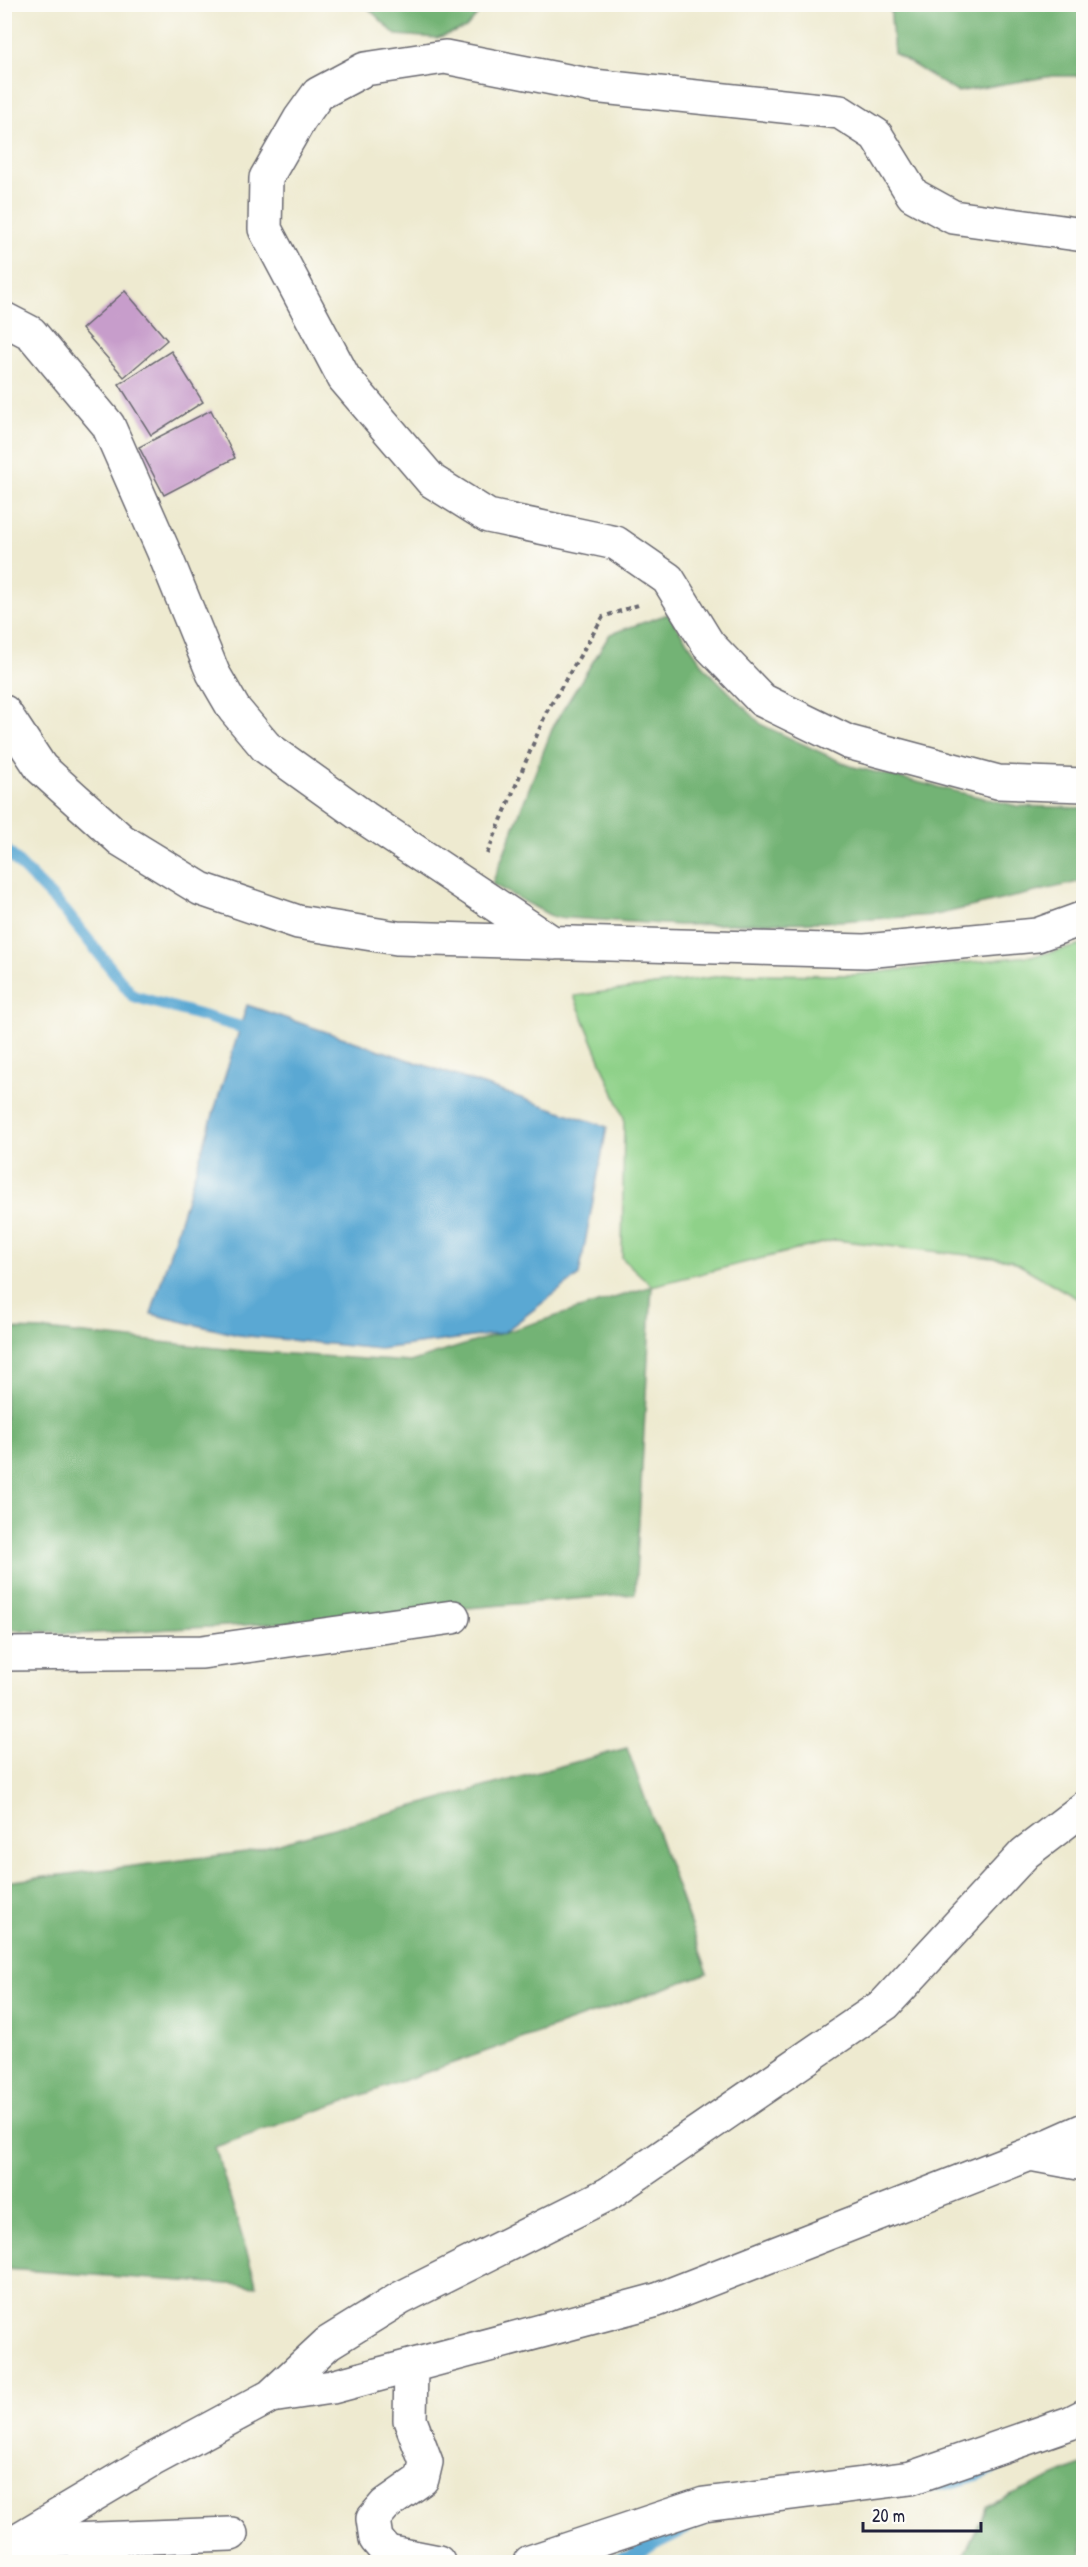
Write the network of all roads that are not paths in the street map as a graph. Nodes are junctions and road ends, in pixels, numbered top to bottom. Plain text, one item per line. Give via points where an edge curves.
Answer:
1 (1083, 235) edge
2 (4, 319) edge
3 (4, 712) edge
4 (1083, 785) edge
5 (1083, 918) edge
6 (553, 943) junction
7 (453, 1617) dead end
8 (4, 1654) edge
9 (1083, 1808) edge
10 (1083, 2130) edge
11 (1030, 2154) junction
12 (1083, 2164) edge
13 (411, 2367) junction
14 (271, 2396) junction
15 (1083, 2416) edge
16 (231, 2534) dead end
17 (9, 2545) edge
18 (438, 2562) edge
19 (530, 2562) edge

1 - 4 street via 953,217 913,195 876,135 840,112 593,86 445,57 365,69 318,94 266,178 265,229 345,378 432,481 489,516 615,543 668,579 708,644 762,700 848,742 998,782
2 - 6 street via 31,333 108,425 164,549 213,673 234,709 266,747
3 - 6 street via 41,768 121,840 201,889 298,922 397,938
5 - 6 street via 1037,935 865,951
7 - 8 street via 202,1652
9 - 14 street via 1025,1854 885,2004 608,2194 401,2298 328,2343
10 - 11 street
11 - 12 street
11 - 13 street via 657,2300
13 - 14 street via 332,2387
13 - 18 street via 410,2420 426,2462 422,2480 373,2519 376,2539 387,2552
14 - 17 street via 152,2460
15 - 19 street via 911,2478 704,2504
16 - 17 street

